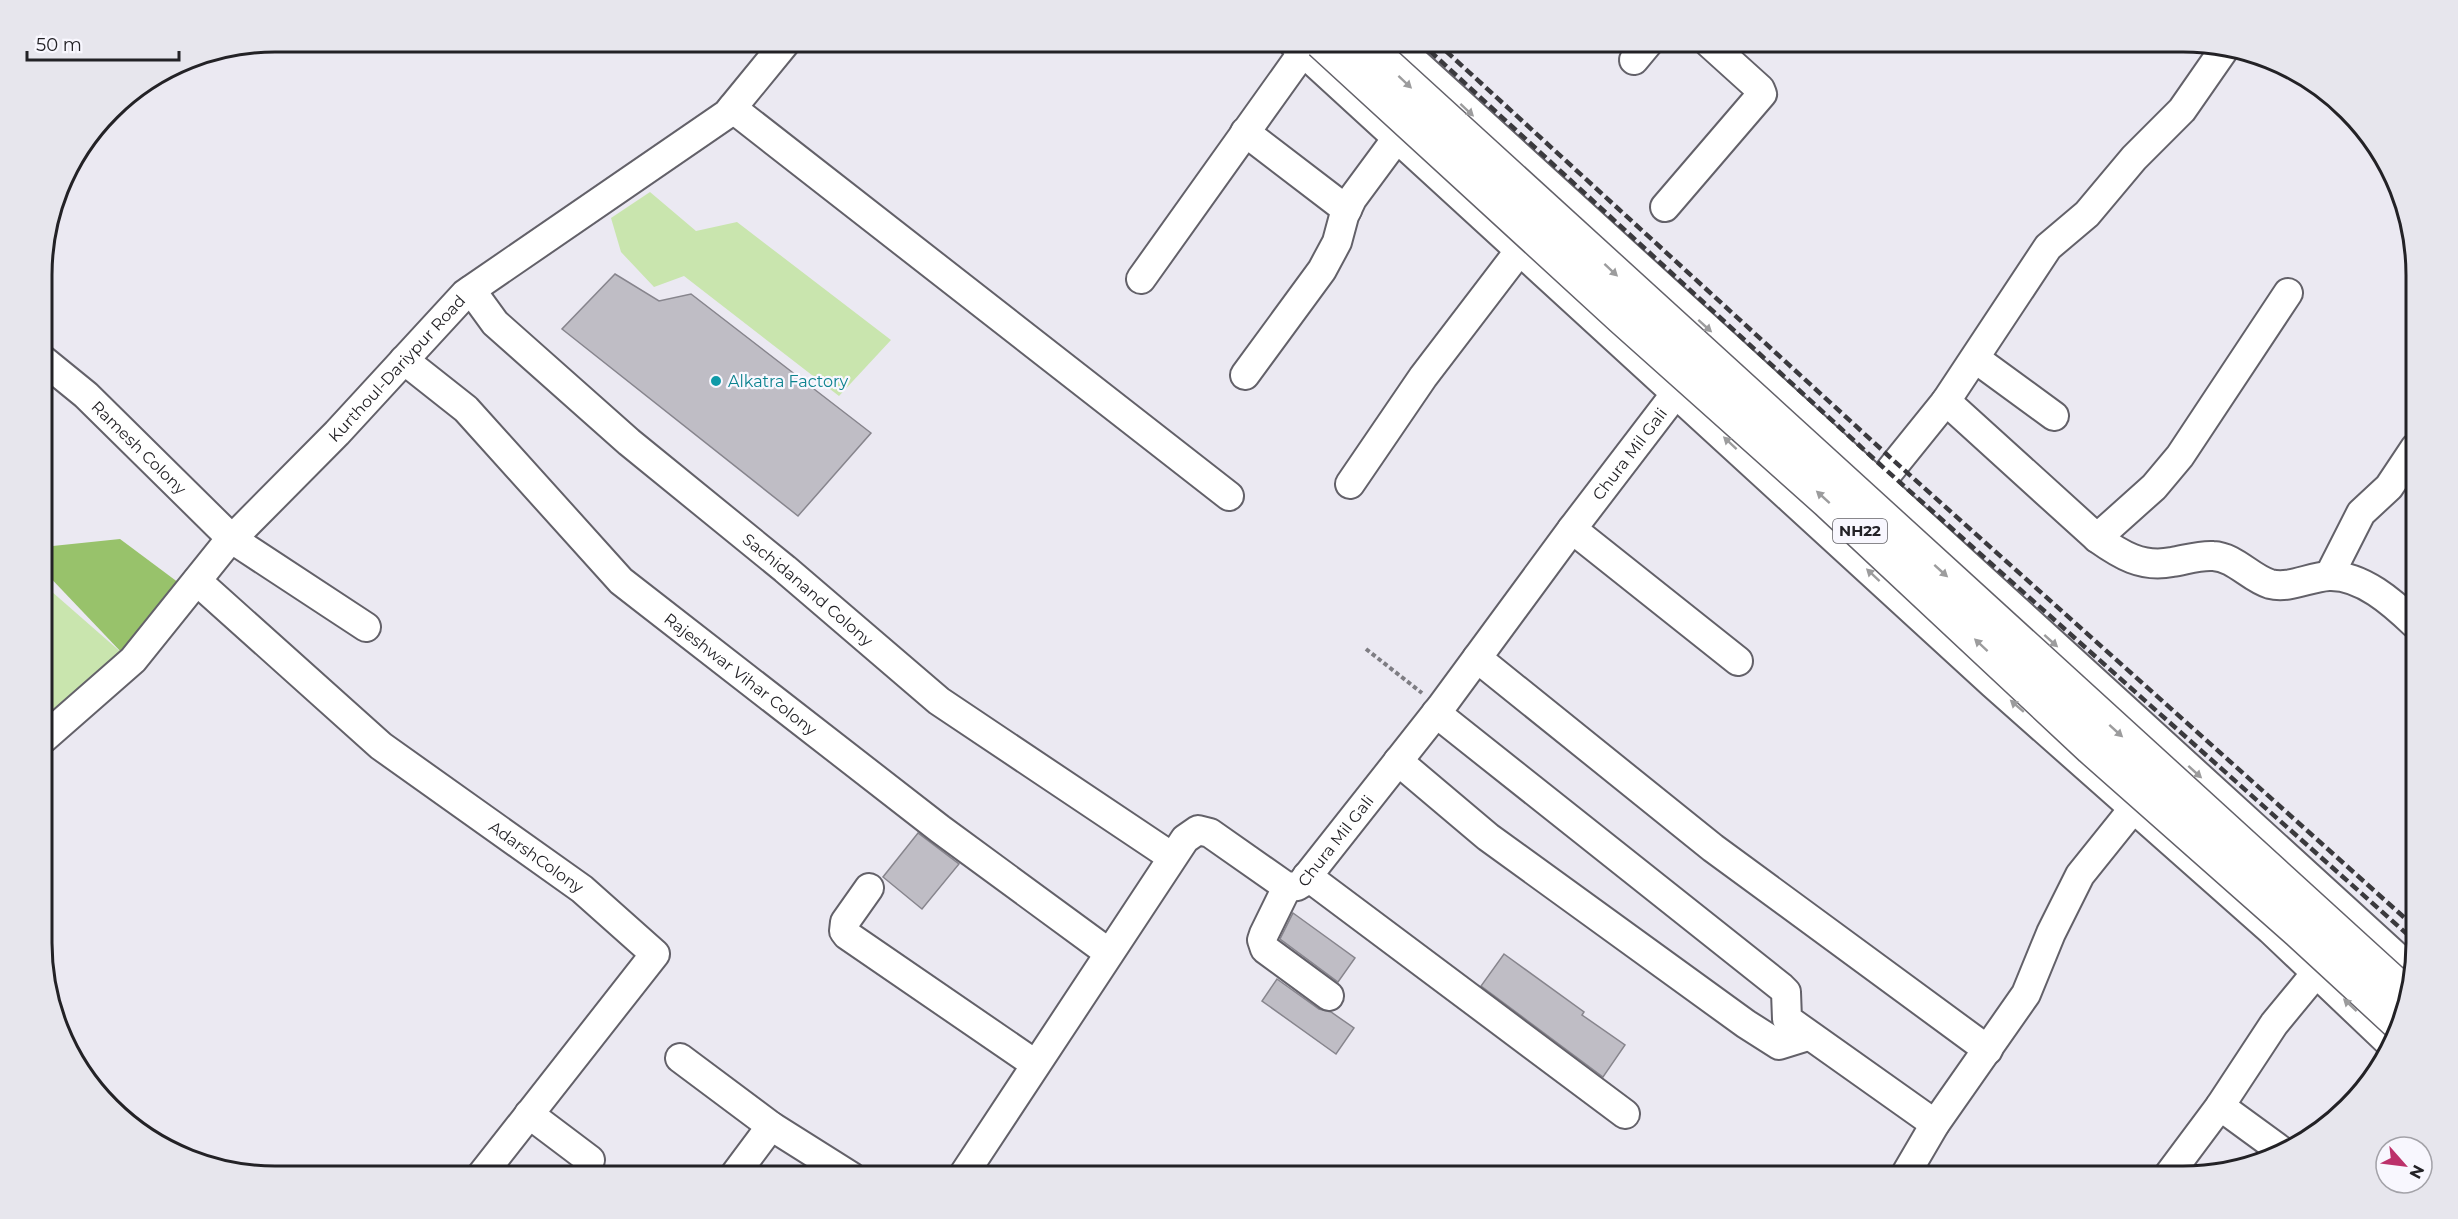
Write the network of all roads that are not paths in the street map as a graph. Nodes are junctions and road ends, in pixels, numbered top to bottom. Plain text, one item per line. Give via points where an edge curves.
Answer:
1 (778, 52) edge
2 (1300, 52) edge
3 (1312, 52) edge
4 (1313, 52) edge
5 (1373, 52) edge
6 (1405, 52) edge
7 (1719, 52) edge
8 (2220, 56) edge
9 (732, 108) junction
10 (1245, 132) junction
11 (1397, 138) junction
12 (1665, 207) dead end
13 (1347, 210) junction
14 (1520, 250) junction
15 (1141, 279) dead end
16 (471, 290) junction
17 (2288, 293) dead end
18 (1676, 300) junction
19 (1628, 349) junction
20 (1976, 358) junction
21 (404, 360) junction
22 (52, 367) edge
23 (1245, 375) dead end
24 (1676, 393) junction
25 (1946, 401) junction
26 (2054, 416) dead end
27 (2406, 462) edge
28 (1350, 484) dead end
29 (1879, 484) junction
30 (1229, 496) dead end
31 (1572, 529) junction
32 (2097, 538) junction
33 (232, 539) junction
34 (2329, 576) junction
35 (196, 581) junction
36 (2406, 616) edge
37 (366, 627) dead end
38 (1477, 658) junction
39 (1738, 661) dead end
40 (2100, 685) junction
41 (1438, 710) junction
42 (52, 731) edge
43 (2052, 737) junction
44 (1398, 761) junction
45 (2133, 809) junction
46 (1172, 857) junction
47 (1297, 881) junction
48 (869, 888) dead end
49 (1109, 953) junction
50 (2405, 964) edge
51 (2316, 973) junction
52 (2401, 989) edge
53 (1329, 996) dead end
54 (2393, 1018) edge
55 (1808, 1036) junction
56 (2385, 1038) edge
57 (1988, 1050) junction
58 (680, 1058) dead end
59 (1035, 1064) junction
60 (2220, 1106) junction
61 (530, 1114) junction
62 (1625, 1114) dead end
63 (1935, 1124) junction
64 (771, 1126) junction
65 (2276, 1147) edge
66 (590, 1160) dead end
67 (489, 1166) edge
68 (741, 1166) edge
69 (835, 1166) edge
70 (969, 1166) edge
71 (1910, 1166) edge
72 (2175, 1166) edge

1 - 9 street, Kurthoul-Dariypur Road
2 - 10 street
3 - 11 street
54 -> 4 highway, NH22, bridge via 2091,748 1828,502 1614,310
5 -> 52 highway, NH22, bridge
6 -> 18 street
7 - 12 street via 1762,94
8 - 20 street via 2182,110 2134,158 2087,214 2048,247
9 - 16 street, Kurthoul-Dariypur Road
9 - 30 street
10 - 13 street
10 - 15 street
11 - 13 street via 1360,185
11 - 14 street
13 - 23 street via 1330,257
14 - 19 street
14 - 28 street via 1423,377
16 - 21 street, Kurthoul-Dariypur Road
16 - 46 street, Sachidanand Colony via 495,323 621,434 939,701
17 - 32 street via 2180,456 2154,487
18 - 19 street
18 -> 29 street
19 - 24 street
20 - 25 street
20 - 26 street
21 - 33 street, Kurthoul-Dariypur Road
21 - 49 street, Rajeshwar Vihar Colony via 466,409 621,581 940,829
22 - 33 street, Ramesh Colony via 86,395
24 - 31 street, Chura Mil Gali
43 -> 24 street
25 - 29 street
25 - 32 street
27 - 34 street via 2390,487 2361,513
29 -> 40 street
31 - 38 street, Chura Mil Gali
31 - 39 street
32 - 34 street via 2119,553 2147,564 2220,557 2265,582 2280,585
33 - 35 street, Kurthoul-Dariypur Road
33 - 37 street, Ramesh Colony
34 - 36 street via 2364,585
35 - 42 street, Kurthoul-Dariypur Road via 133,660
35 - 61 street, AdarshColony via 381,746 582,890 655,954
38 - 41 street, Chura Mil Gali
38 - 57 street via 1713,848
40 - 43 street
40 -> 50 street
41 - 44 street, Chura Mil Gali
41 - 55 street via 1786,992 1787,1019
43 - 45 street
44 - 47 street, Chura Mil Gali
44 - 55 street via 1488,837 1746,1024 1779,1044
45 - 51 street
45 - 57 street via 2080,875 2026,994
46 - 47 street, Chura Mil Gali via 1192,832 1203,830
46 - 49 street, Chura Mil Gali
47 - 53 street via 1264,934 1263,945
47 - 62 street
48 - 59 street via 845,922 847,935
49 - 59 street, Chura Mil Gali
56 -> 51 street
51 - 60 street via 2274,1024
55 - 63 street
57 - 63 street
58 - 64 street
59 - 70 street, Chura Mil Gali
60 - 65 street
60 - 72 street
61 - 66 street
61 - 67 street, AdarshColony
63 - 71 street
64 - 68 street
64 - 69 street

